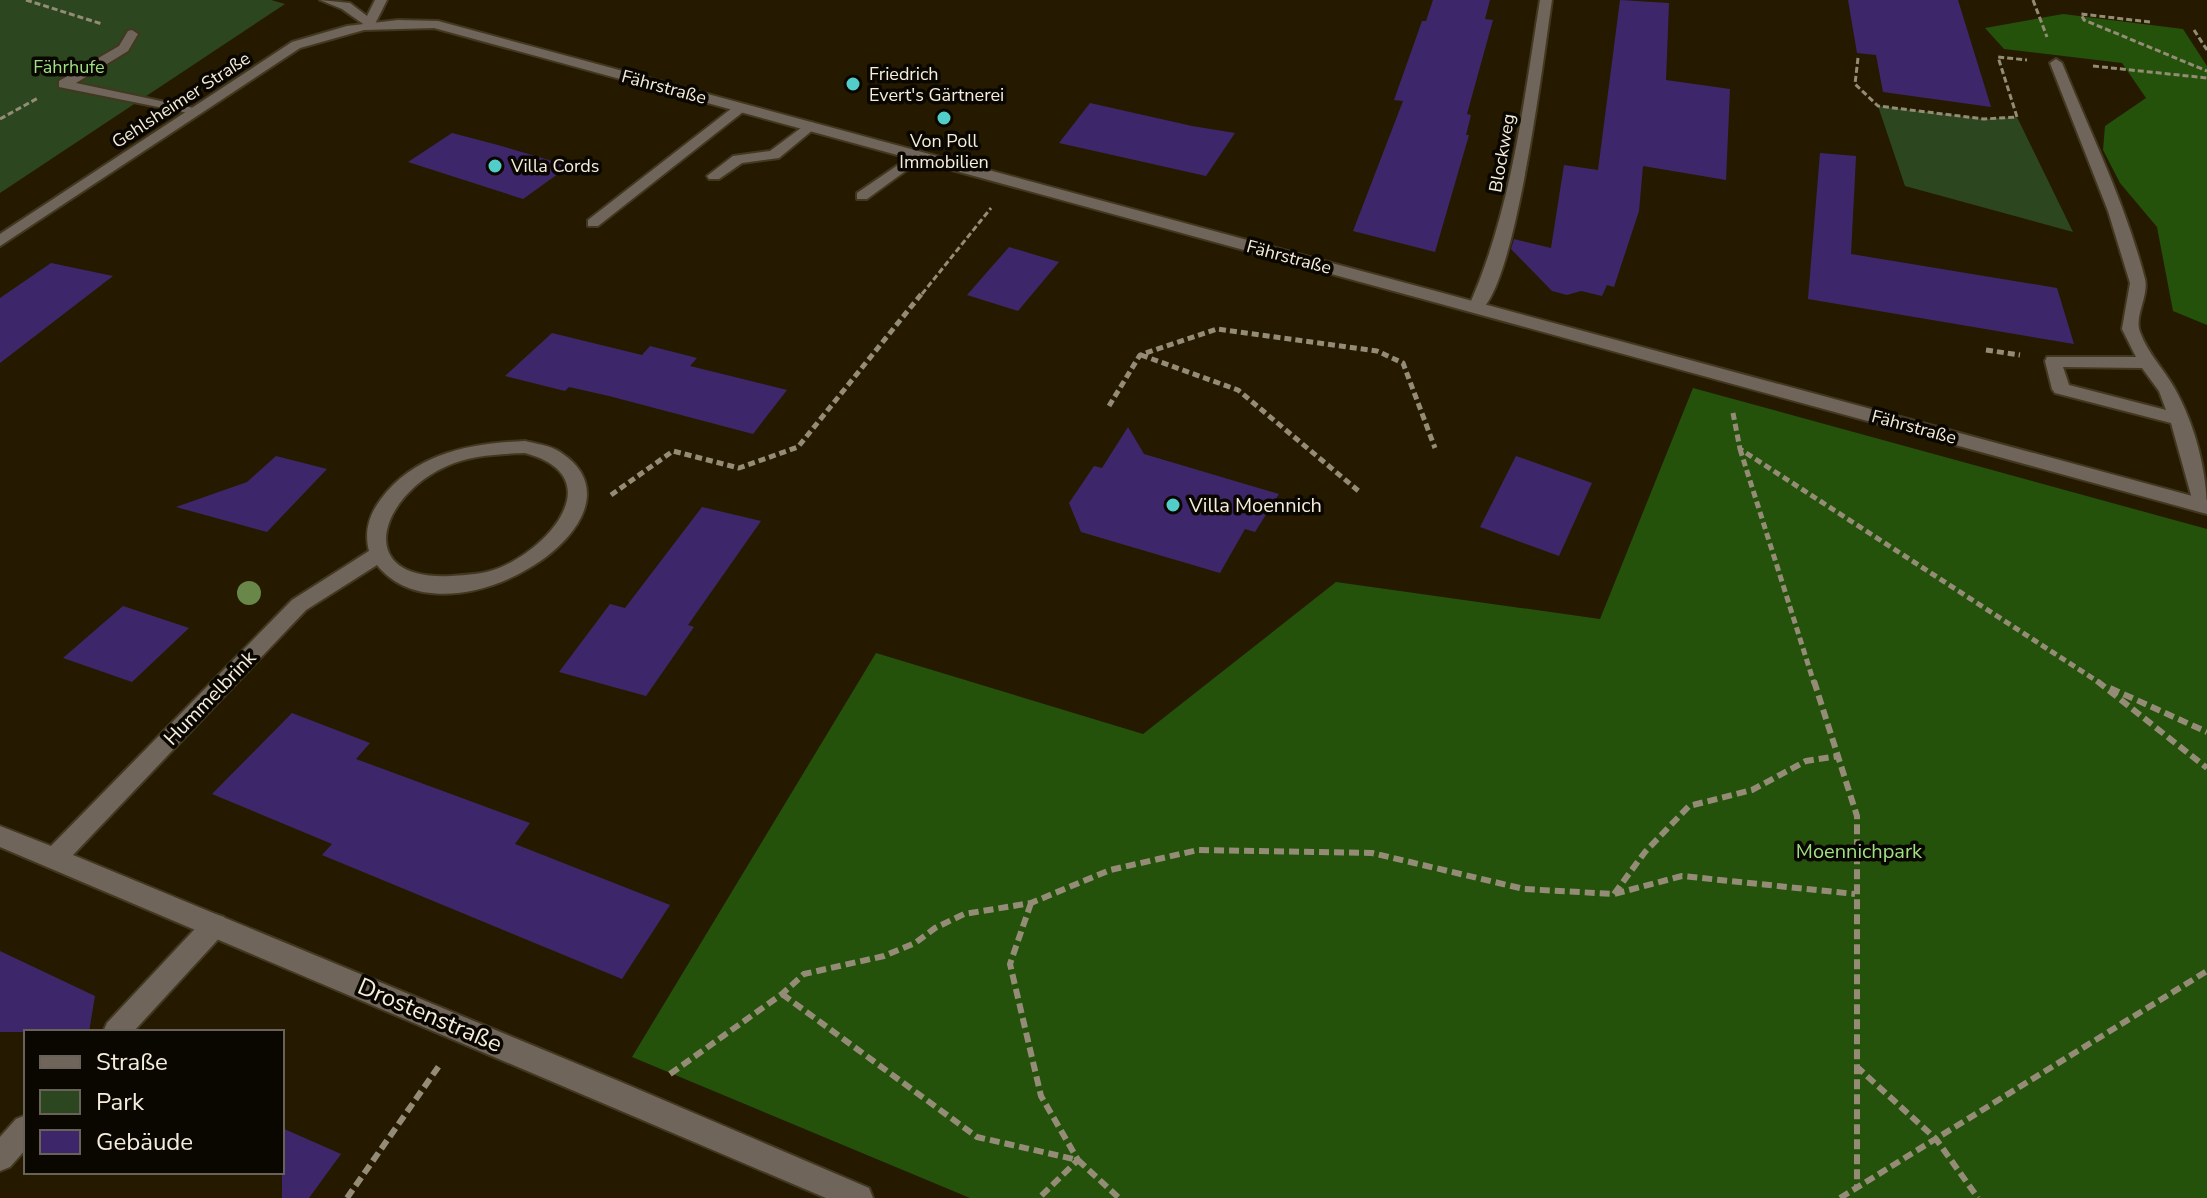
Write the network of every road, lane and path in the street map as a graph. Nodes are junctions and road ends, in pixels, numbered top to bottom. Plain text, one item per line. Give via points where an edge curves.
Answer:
1 (26, 0) edge
2 (326, 0) edge
3 (381, 0) edge
4 (1546, 0) edge
5 (2033, 0) edge
6 (2150, 22) dead end
7 (369, 24) junction
8 (2194, 30) dead end
9 (132, 34) joint
10 (2207, 50) edge
11 (1858, 58) dead end
12 (2056, 63) junction
13 (2207, 71) edge
14 (2207, 78) edge
15 (64, 84) junction
16 (741, 108) junction
17 (193, 112) junction
18 (0, 119) edge
19 (809, 126) junction
20 (917, 156) junction
21 (714, 176) dead end
22 (1012, 182) junction
23 (862, 196) dead end
24 (593, 223) dead end
25 (0, 241) edge
26 (1476, 308) junction
27 (1140, 355) junction
28 (2147, 363) junction
29 (1739, 380) junction
30 (1109, 406) dead end
31 (2177, 419) junction
32 (1435, 448) dead end
33 (1740, 449) junction
34 (1361, 493) dead end
35 (579, 499) junction
36 (2205, 507) edge
37 (379, 554) junction
38 (2102, 684) junction
39 (2207, 732) edge
40 (1838, 756) junction
41 (2207, 768) edge
42 (0, 836) edge
43 (55, 858) junction
44 (1614, 894) junction
45 (1855, 894) junction
46 (1031, 903) junction
47 (215, 925) junction
48 (2207, 971) edge
49 (782, 994) junction
50 (464, 1029) junction
51 (118, 1030) edge
52 (1856, 1066) junction
53 (612, 1091) junction
54 (24, 1131) edge
55 (1936, 1139) junction
56 (0, 1157) edge
57 (1078, 1160) junction
58 (1857, 1188) junction
59 (347, 1198) edge
60 (859, 1198) edge
61 (1039, 1198) edge
62 (1119, 1198) edge
63 (1840, 1198) edge
64 (1978, 1198) edge

1 - 9 path
2 - 7 street via 346,6
3 - 7 street
4 - 26 street, Blockweg via 1511,209
5 - 12 path
6 - 13 path via 2081,14 2084,20
7 - 16 street, Fährstraße via 434,24
7 - 17 street, Gehlsheimer Straße via 296,45
8 - 10 path
9 - 15 street via 124,48
11 - 12 path via 1855,84 1878,106 1984,119 2017,117 1998,57
12 - 14 path
12 - 28 street via 2138,283 2130,329
15 - 17 street
15 - 18 path
16 - 19 street, Fährstraße
16 - 24 street
17 - 25 street, Gehlsheimer Straße
19 - 20 street, Fährstraße
19 - 21 street via 774,155 738,159
20 - 22 street, Fährstraße
20 - 23 street
22 - 26 street, Fährstraße
22 - 35 path via 798,447 739,468 673,451 607,498
26 - 29 street, Fährstraße
27 - 30 path
27 - 32 path via 1217,329 1377,351 1403,363
27 - 34 path via 1238,390
28 - 31 street via 2167,390
28 - 31 street via 2053,361 2061,389
29 - 33 path via 1731,398
29 - 36 street, Fährstraße
31 - 36 street
33 - 38 path
33 - 40 path
35 - 37 street via 569,526 544,551 509,573 468,584 429,585 397,574
35 - 37 street via 573,475 554,456 525,447 488,448 450,458 416,476 389,501 376,528
37 - 43 street, Hummelbrink via 299,605
38 - 39 path
38 - 41 path
40 - 44 path via 1806,761 1752,790 1689,806
40 - 45 path via 1857,816
42 - 43 street, Drostenstraße
43 - 47 street, Drostenstraße
44 - 45 path via 1682,876
44 - 46 path via 1524,889 1372,853 1198,850 1110,870
45 - 52 path
46 - 49 path via 964,914 884,956 804,974
46 - 57 path via 1010,964 1041,1096
47 - 50 street, Drostenstraße
47 - 51 street
48 - 55 path
49 - 53 path via 661,1080
49 - 57 path via 977,1137
50 - 53 street, Drostenstraße
50 - 59 path
52 - 55 path
52 - 58 path
53 - 60 street, Drostenstraße
54 - 56 street
55 - 58 path
55 - 64 path
57 - 61 path
57 - 62 path
58 - 63 path

